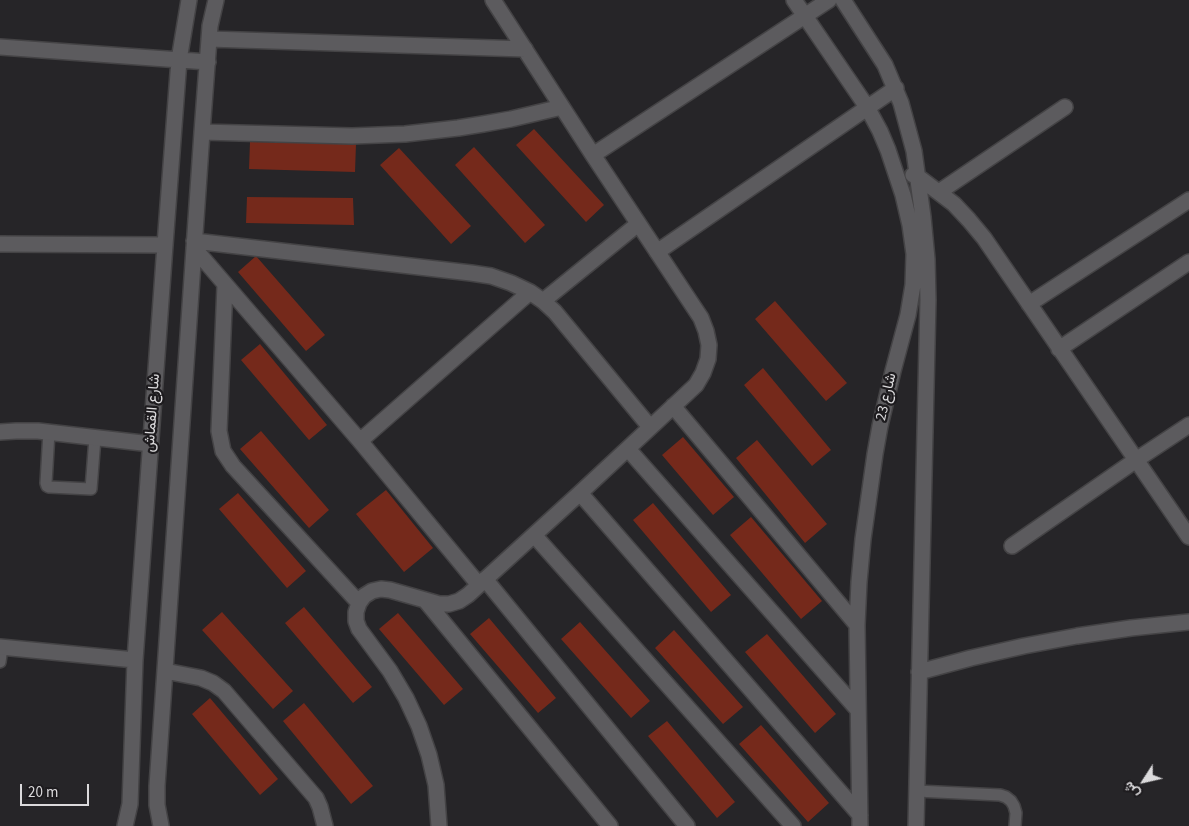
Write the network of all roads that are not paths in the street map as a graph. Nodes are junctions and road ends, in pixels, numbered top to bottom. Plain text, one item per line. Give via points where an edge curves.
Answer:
1 (189, 0) edge
2 (216, 0) edge
3 (493, 0) edge
4 (794, 0) edge
5 (829, 0) edge
6 (843, 0) edge
7 (805, 16) junction
8 (209, 39) junction
9 (0, 47) edge
10 (525, 49) junction
11 (179, 60) junction
12 (208, 62) junction
13 (896, 88) junction
14 (562, 107) junction
15 (867, 107) junction
16 (1065, 107) dead end
17 (202, 132) junction
18 (593, 156) junction
19 (895, 168) junction
20 (917, 176) junction
21 (939, 192) junction
22 (1189, 200) edge
23 (638, 224) junction
24 (0, 244) edge
25 (165, 244) junction
26 (194, 244) junction
27 (657, 252) junction
28 (1189, 262) edge
29 (225, 285) junction
30 (530, 292) junction
31 (543, 301) junction
32 (1030, 304) junction
33 (1059, 349) junction
34 (672, 406) junction
35 (1189, 425) edge
36 (650, 427) junction
37 (0, 432) edge
38 (49, 432) junction
39 (95, 438) junction
40 (360, 441) junction
41 (150, 444) junction
42 (628, 449) junction
43 (1136, 460) junction
44 (580, 493) junction
45 (534, 534) junction
46 (1189, 537) edge
47 (1012, 546) dead end
48 (482, 582) junction
49 (425, 600) junction
50 (359, 603) junction
51 (1189, 622) edge
52 (857, 625) junction
53 (1, 647) edge
54 (135, 660) junction
55 (0, 662) edge
56 (165, 671) junction
57 (919, 672) junction
58 (858, 710) junction
59 (917, 790) junction
60 (860, 820) edge
61 (125, 826) edge
62 (161, 826) edge
63 (325, 826) edge
64 (439, 826) edge
65 (610, 826) edge
66 (687, 826) edge
67 (793, 826) edge
68 (916, 826) edge
69 (1015, 826) edge

1 - 11 street, شارع القماش
2 - 8 street, شارع القماش
3 - 10 street
4 - 7 street, شارع 23
5 - 7 street
6 - 13 street via 886,65
7 - 15 street, شارع 23
7 - 18 street
8 - 10 street
8 - 12 street, شارع القماش
9 - 11 street
10 - 14 street
11 - 12 street
11 - 25 street, شارع القماش
12 - 17 street, شارع القماش
13 - 15 street
13 - 20 street via 914,151
14 - 17 street via 483,124 405,134 352,136
14 - 18 street
15 - 19 street, شارع 23
15 - 27 street
16 - 21 street
17 - 26 street, شارع القماش
18 - 23 street
19 - 20 street
19 - 52 street, شارع 23 via 910,225 914,254 913,285 875,454 862,539
20 - 21 street
20 - 57 street via 927,259 928,300
21 - 32 street via 969,220
22 - 32 street
23 - 27 street
23 - 31 street
24 - 25 street
25 - 41 street, شارع القماش
26 - 29 street
26 - 30 street via 478,274 511,282
26 - 56 street, شارع القماش
27 - 34 street via 701,318 709,345 708,359 696,385
28 - 33 street
29 - 40 street
29 - 50 street via 219,421 223,450 233,466
30 - 31 street
30 - 40 street
31 - 36 street
32 - 33 street
33 - 43 street
34 - 36 street
34 - 52 street
35 - 43 street
36 - 42 street
37 - 38 street
38 - 39 street
38 - 39 lane via 46,483 49,487 91,489
39 - 41 street
40 - 48 street
41 - 54 street, شارع القماش
42 - 44 street
42 - 58 street
43 - 46 street
43 - 47 street
44 - 45 street
44 - 60 street
45 - 48 street
45 - 67 street
48 - 49 street via 459,601 439,604
48 - 66 street
49 - 50 street via 381,589 364,596
49 - 65 street
50 - 64 street via 356,612 359,629 390,671 419,726 436,786
51 - 57 street via 1042,642
52 - 58 street, شارع 23
53 - 54 street
53 - 55 lane
54 - 61 street, شارع القماش via 130,804
56 - 62 street, شارع القماش via 157,786
56 - 63 street via 201,678 224,691 316,798
57 - 59 street
58 - 60 street, شارع 23
59 - 68 street
59 - 69 lane via 1006,797 1014,806

